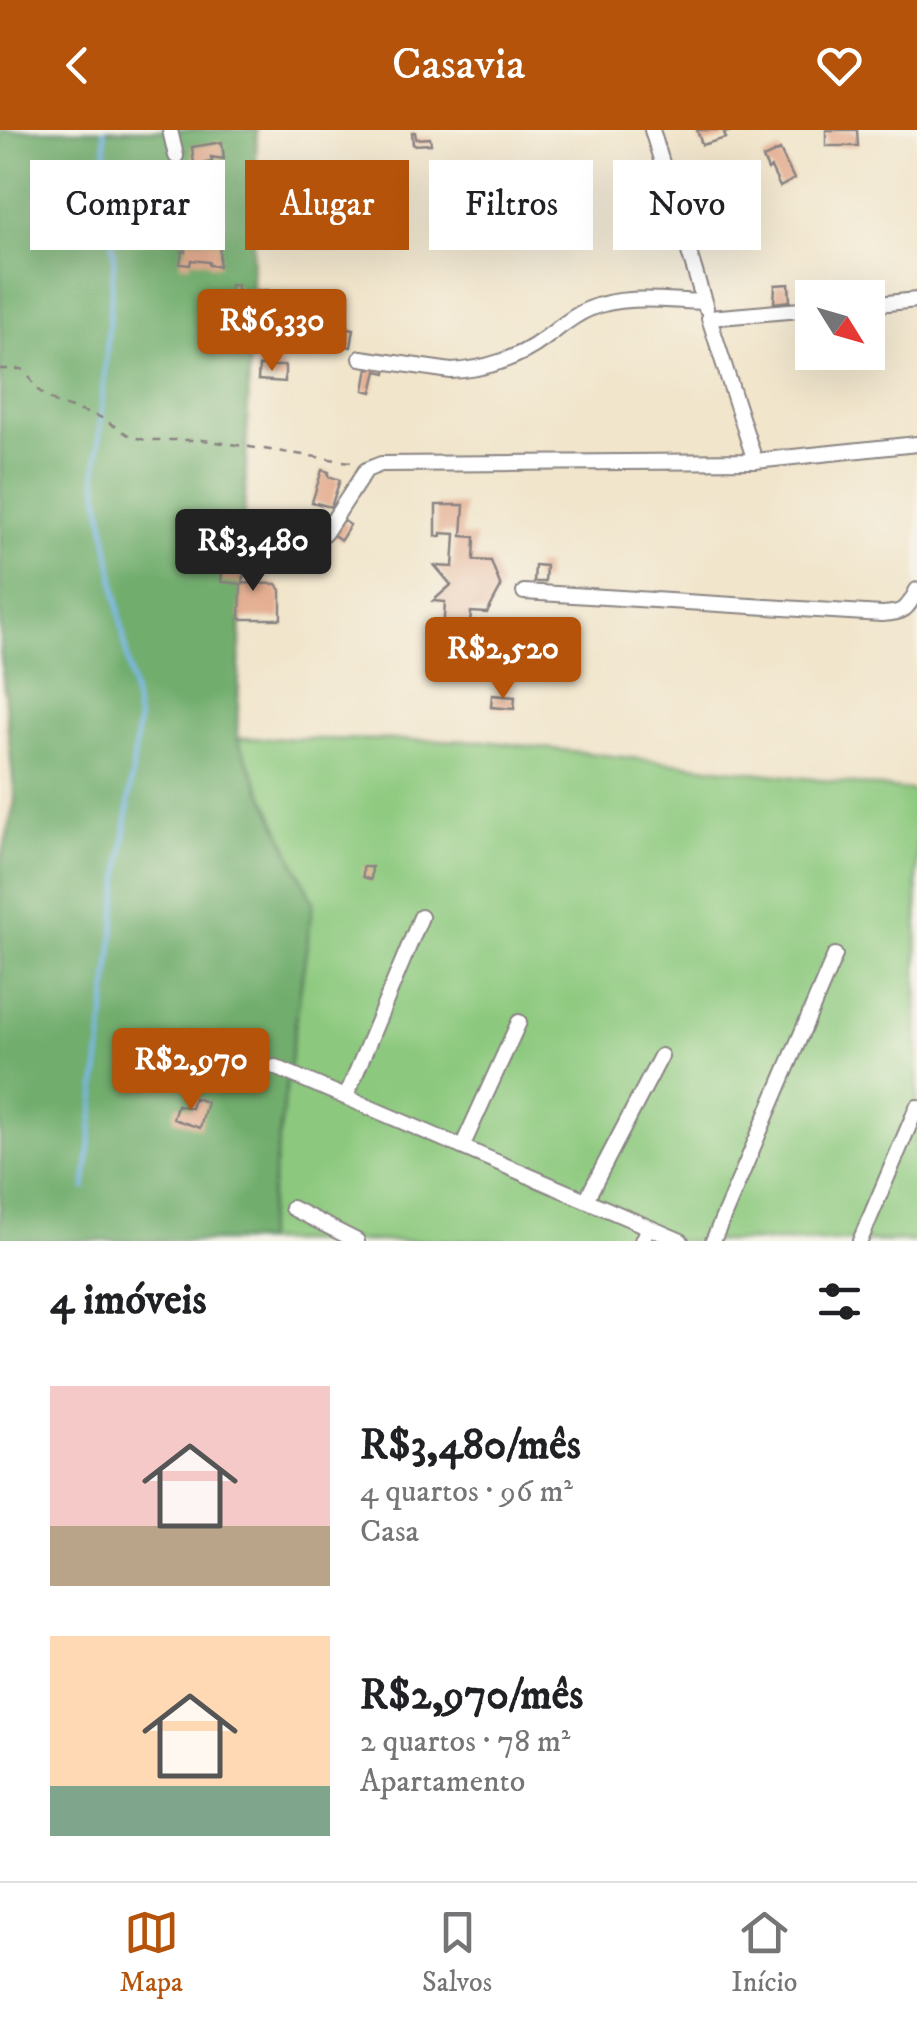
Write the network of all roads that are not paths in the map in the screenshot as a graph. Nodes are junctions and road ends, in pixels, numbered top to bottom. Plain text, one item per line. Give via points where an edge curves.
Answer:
1 (170, 130) edge
2 (652, 130) edge
3 (176, 156) dead end
4 (917, 300) edge
5 (704, 302) junction
6 (885, 303) edge
7 (795, 310) edge
8 (709, 318) junction
9 (361, 358) dead end
10 (917, 444) edge
11 (755, 461) junction
12 (325, 533) dead end
13 (917, 590) edge
14 (524, 592) dead end
15 (421, 917) dead end
16 (834, 955) dead end
17 (518, 1022) dead end
18 (661, 1056) dead end
19 (275, 1067) dead end
20 (346, 1098) junction
21 (917, 1108) edge
22 (462, 1147) junction
23 (586, 1200) junction
24 (292, 1208) dead end
25 (645, 1234) edge
26 (356, 1241) edge
27 (681, 1241) edge
28 (713, 1241) edge
29 (860, 1241) edge

1 - 3 street
2 - 5 street
4 - 6 street
5 - 8 street
5 - 9 street via 602,304 532,348 464,370
7 - 8 street
8 - 11 street
10 - 11 street
11 - 12 street via 373,466
13 - 14 street via 901,613 882,614
15 - 20 street
16 - 28 street
17 - 22 street
18 - 23 street
19 - 20 street
20 - 22 street
21 - 29 street
22 - 23 street
23 - 25 street
24 - 26 street
25 - 27 street

